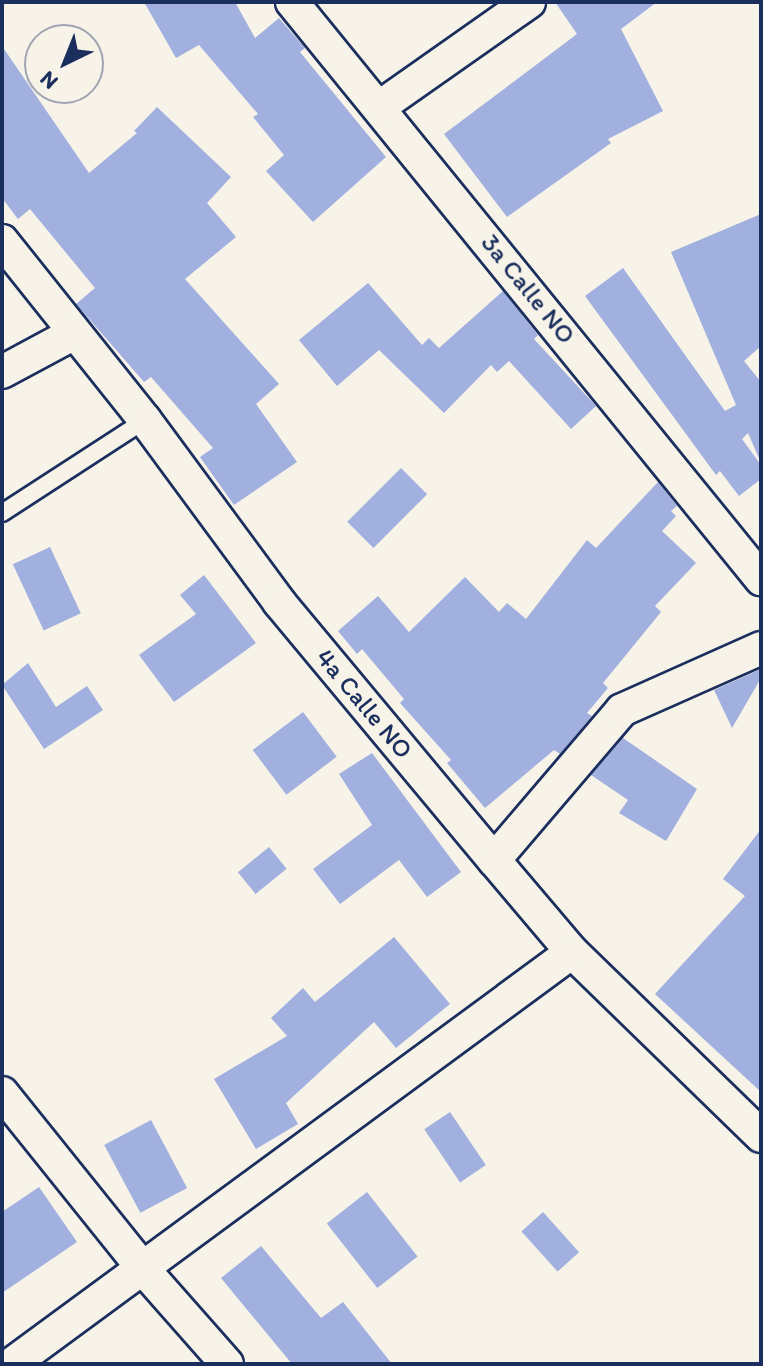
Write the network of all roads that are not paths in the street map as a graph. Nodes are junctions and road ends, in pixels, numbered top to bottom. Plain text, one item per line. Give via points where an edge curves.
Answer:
1 (292, 2) edge
2 (529, 2) edge
3 (381, 106) junction
4 (2, 241) edge
5 (73, 334) junction
6 (2, 372) edge
7 (145, 420) junction
8 (2, 513) edge
9 (761, 579) edge
10 (761, 648) edge
11 (494, 860) junction
12 (572, 952) junction
13 (2, 1093) edge
14 (761, 1136) edge
15 (145, 1271) junction
16 (12, 1364) edge
17 (227, 1364) edge

1 - 3 street, 3a Calle NO
2 - 3 street
3 - 9 street, 3a Calle NO
4 - 5 street, 4a Calle NO
5 - 6 street
5 - 7 street, 4a Calle NO
7 - 8 lane
7 - 11 street, 4a Calle NO via 279,602
10 - 11 street via 622,710
11 - 12 street, 4a Calle NO
12 - 14 street, 4a Calle NO
12 - 15 street
13 - 15 street
15 - 16 street
15 - 17 street

